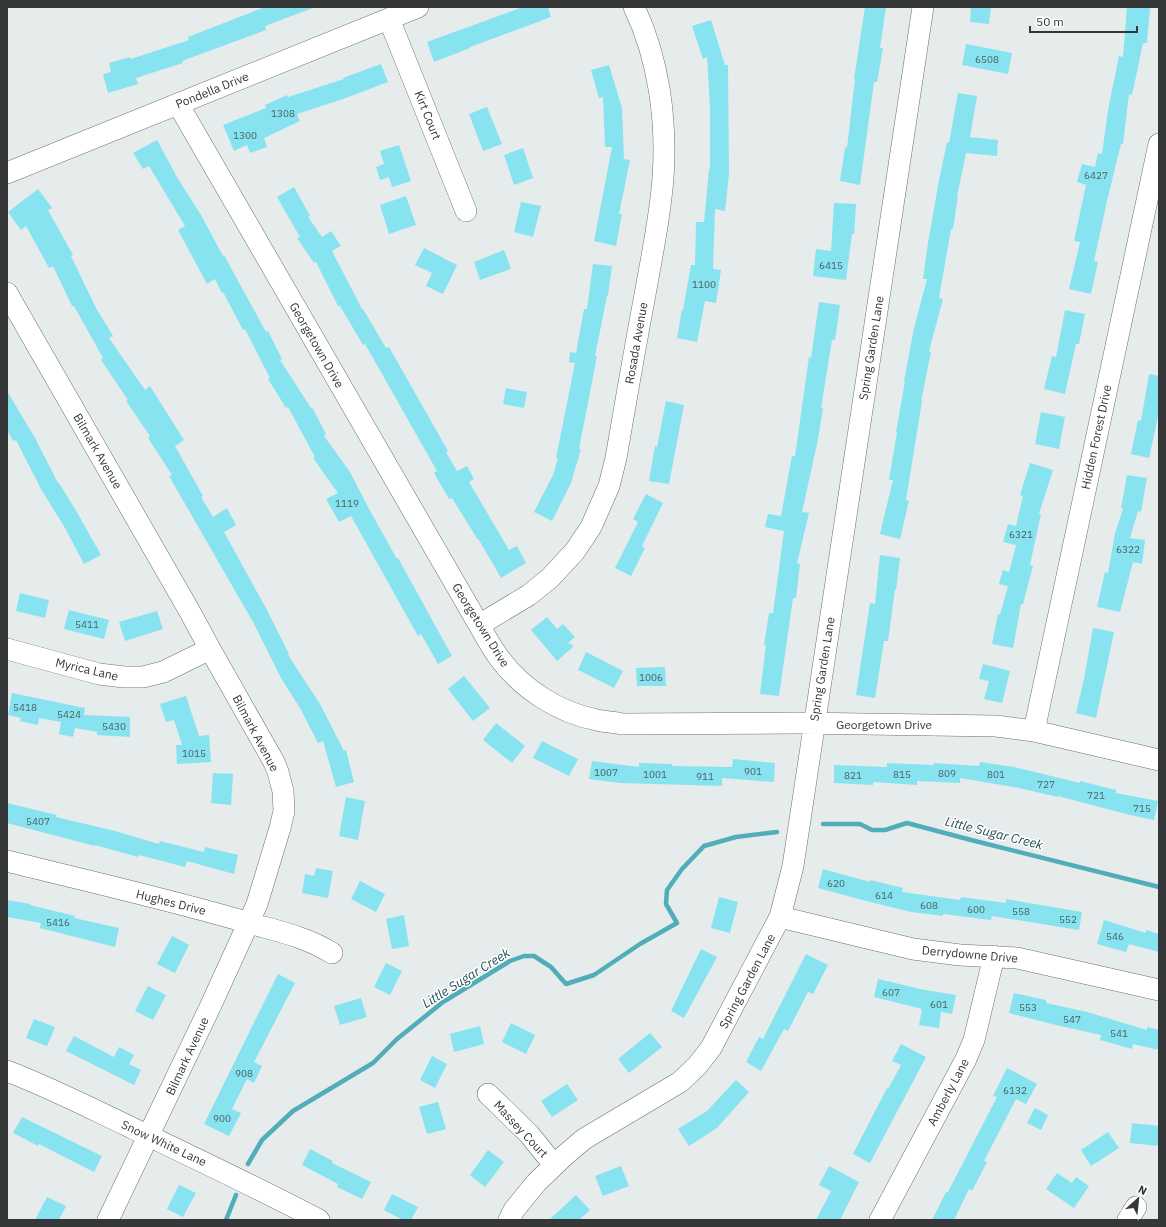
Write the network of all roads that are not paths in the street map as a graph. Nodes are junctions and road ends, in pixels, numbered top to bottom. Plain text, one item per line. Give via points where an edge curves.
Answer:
1 (418, 7) edge
2 (634, 7) edge
3 (923, 7) edge
4 (389, 19) junction
5 (178, 104) junction
6 (1159, 144) edge
7 (7, 173) edge
8 (466, 211) dead end
9 (7, 293) edge
10 (479, 625) junction
11 (7, 649) edge
12 (210, 649) junction
13 (814, 723) junction
14 (1034, 731) junction
15 (1159, 760) edge
16 (7, 861) edge
17 (780, 917) junction
18 (248, 923) junction
19 (332, 953) dead end
20 (994, 956) junction
21 (1159, 990) edge
22 (7, 1071) edge
23 (488, 1094) dead end
24 (149, 1136) junction
25 (554, 1165) junction
26 (108, 1220) edge
27 (319, 1220) edge
28 (509, 1220) edge
29 (880, 1220) edge

1 - 4 street, Pondella Drive
2 - 10 street, Rosada Avenue via 649,47 658,85 663,123 663,177 657,227 616,458 591,527 575,551 550,578 529,595
3 - 13 street, Spring Garden Lane
4 - 5 street, Pondella Drive
4 - 8 street, Kirt Court
5 - 7 street, Pondella Drive
5 - 10 street, Georgetown Drive
6 - 14 street, Hidden Forest Drive
9 - 12 street, Bilmark Avenue
10 - 13 street, Georgetown Drive via 500,660 518,679 560,708 597,720 622,724
11 - 12 street, Myrica Lane via 99,674 124,677 143,677 163,672
12 - 18 street, Bilmark Avenue via 274,762 283,791 284,811 280,828 257,904
13 - 14 street, Georgetown Drive via 966,724
13 - 17 street, Spring Garden Lane via 793,866
14 - 15 street, Georgetown Drive
16 - 18 street, Hughes Drive
17 - 20 street, Derrydowne Drive via 913,949
17 - 25 street, Spring Garden Lane via 711,1048 697,1066 680,1082 584,1139
18 - 19 street, Hughes Drive via 300,937
18 - 24 street, Bilmark Avenue
20 - 21 street, Derrydowne Drive via 1040,962
20 - 29 street, Amberly Lane via 974,1040 966,1059
22 - 24 street, Snow White Lane
23 - 25 street, Massey Court via 529,1134
24 - 26 street, Bilmark Avenue
24 - 27 street, Snow White Lane
25 - 28 street, Spring Garden Lane via 536,1183

